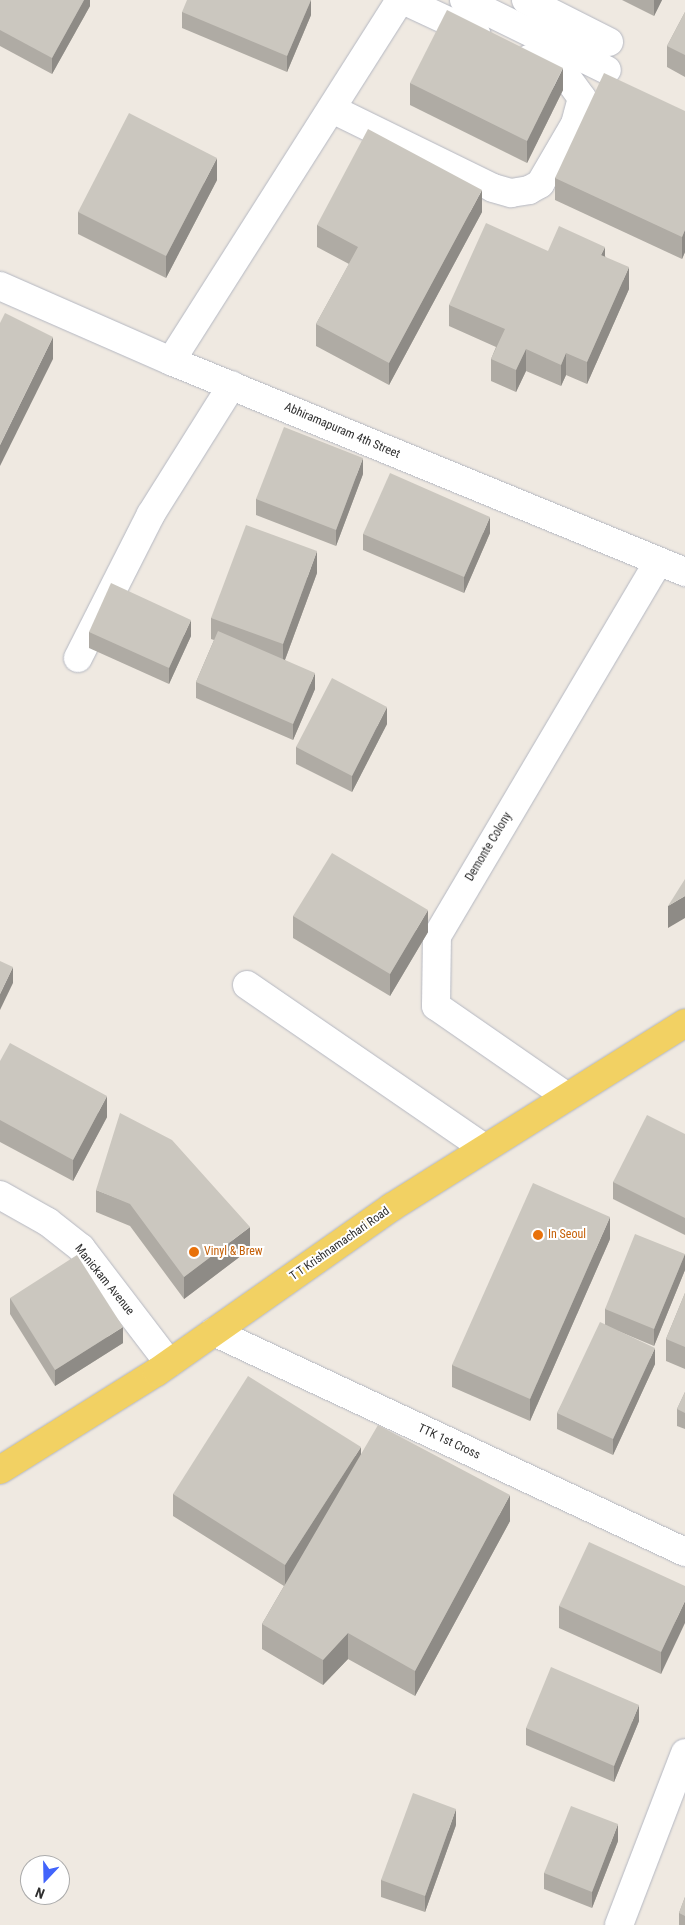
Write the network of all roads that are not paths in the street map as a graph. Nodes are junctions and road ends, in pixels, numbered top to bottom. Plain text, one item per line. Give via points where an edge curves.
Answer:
1 (401, 0) edge
2 (464, 0) edge
3 (526, 0) edge
4 (609, 42) dead end
5 (607, 70) dead end
6 (332, 109) junction
7 (0, 286) edge
8 (171, 362) junction
9 (232, 385) junction
10 (658, 562) junction
11 (685, 572) edge
12 (78, 658) dead end
13 (247, 984) dead end
14 (685, 1023) edge
15 (566, 1096) junction
16 (484, 1148) junction
17 (0, 1195) edge
18 (214, 1332) junction
19 (169, 1363) junction
20 (0, 1470) edge
21 (685, 1552) edge
22 (685, 1753) edge
23 (619, 1925) edge

1 - 6 street
1 - 6 street via 566,76 582,98 575,124 540,184 511,193 493,188
2 - 5 street
3 - 4 street
6 - 8 street
7 - 8 street, Abhiramapuram 4th Street
8 - 9 street, Abhiramapuram 4th Street
9 - 10 street, Abhiramapuram 4th Street
9 - 12 street via 151,514
10 - 11 street, Abhiramapuram 4th Street
10 - 15 street, Demonte Colony via 437,936 436,1006
13 - 16 street
14 - 15 main road, T T Krishnamachari Road
15 - 16 main road, T T Krishnamachari Road
16 - 18 main road, T T Krishnamachari Road via 392,1207
17 - 19 street, Manickam Avenue via 48,1222 82,1248
18 - 19 main road, T T Krishnamachari Road
18 - 21 street, TTK 1st Cross
19 - 20 main road, T T Krishnamachari Road
22 - 23 street

